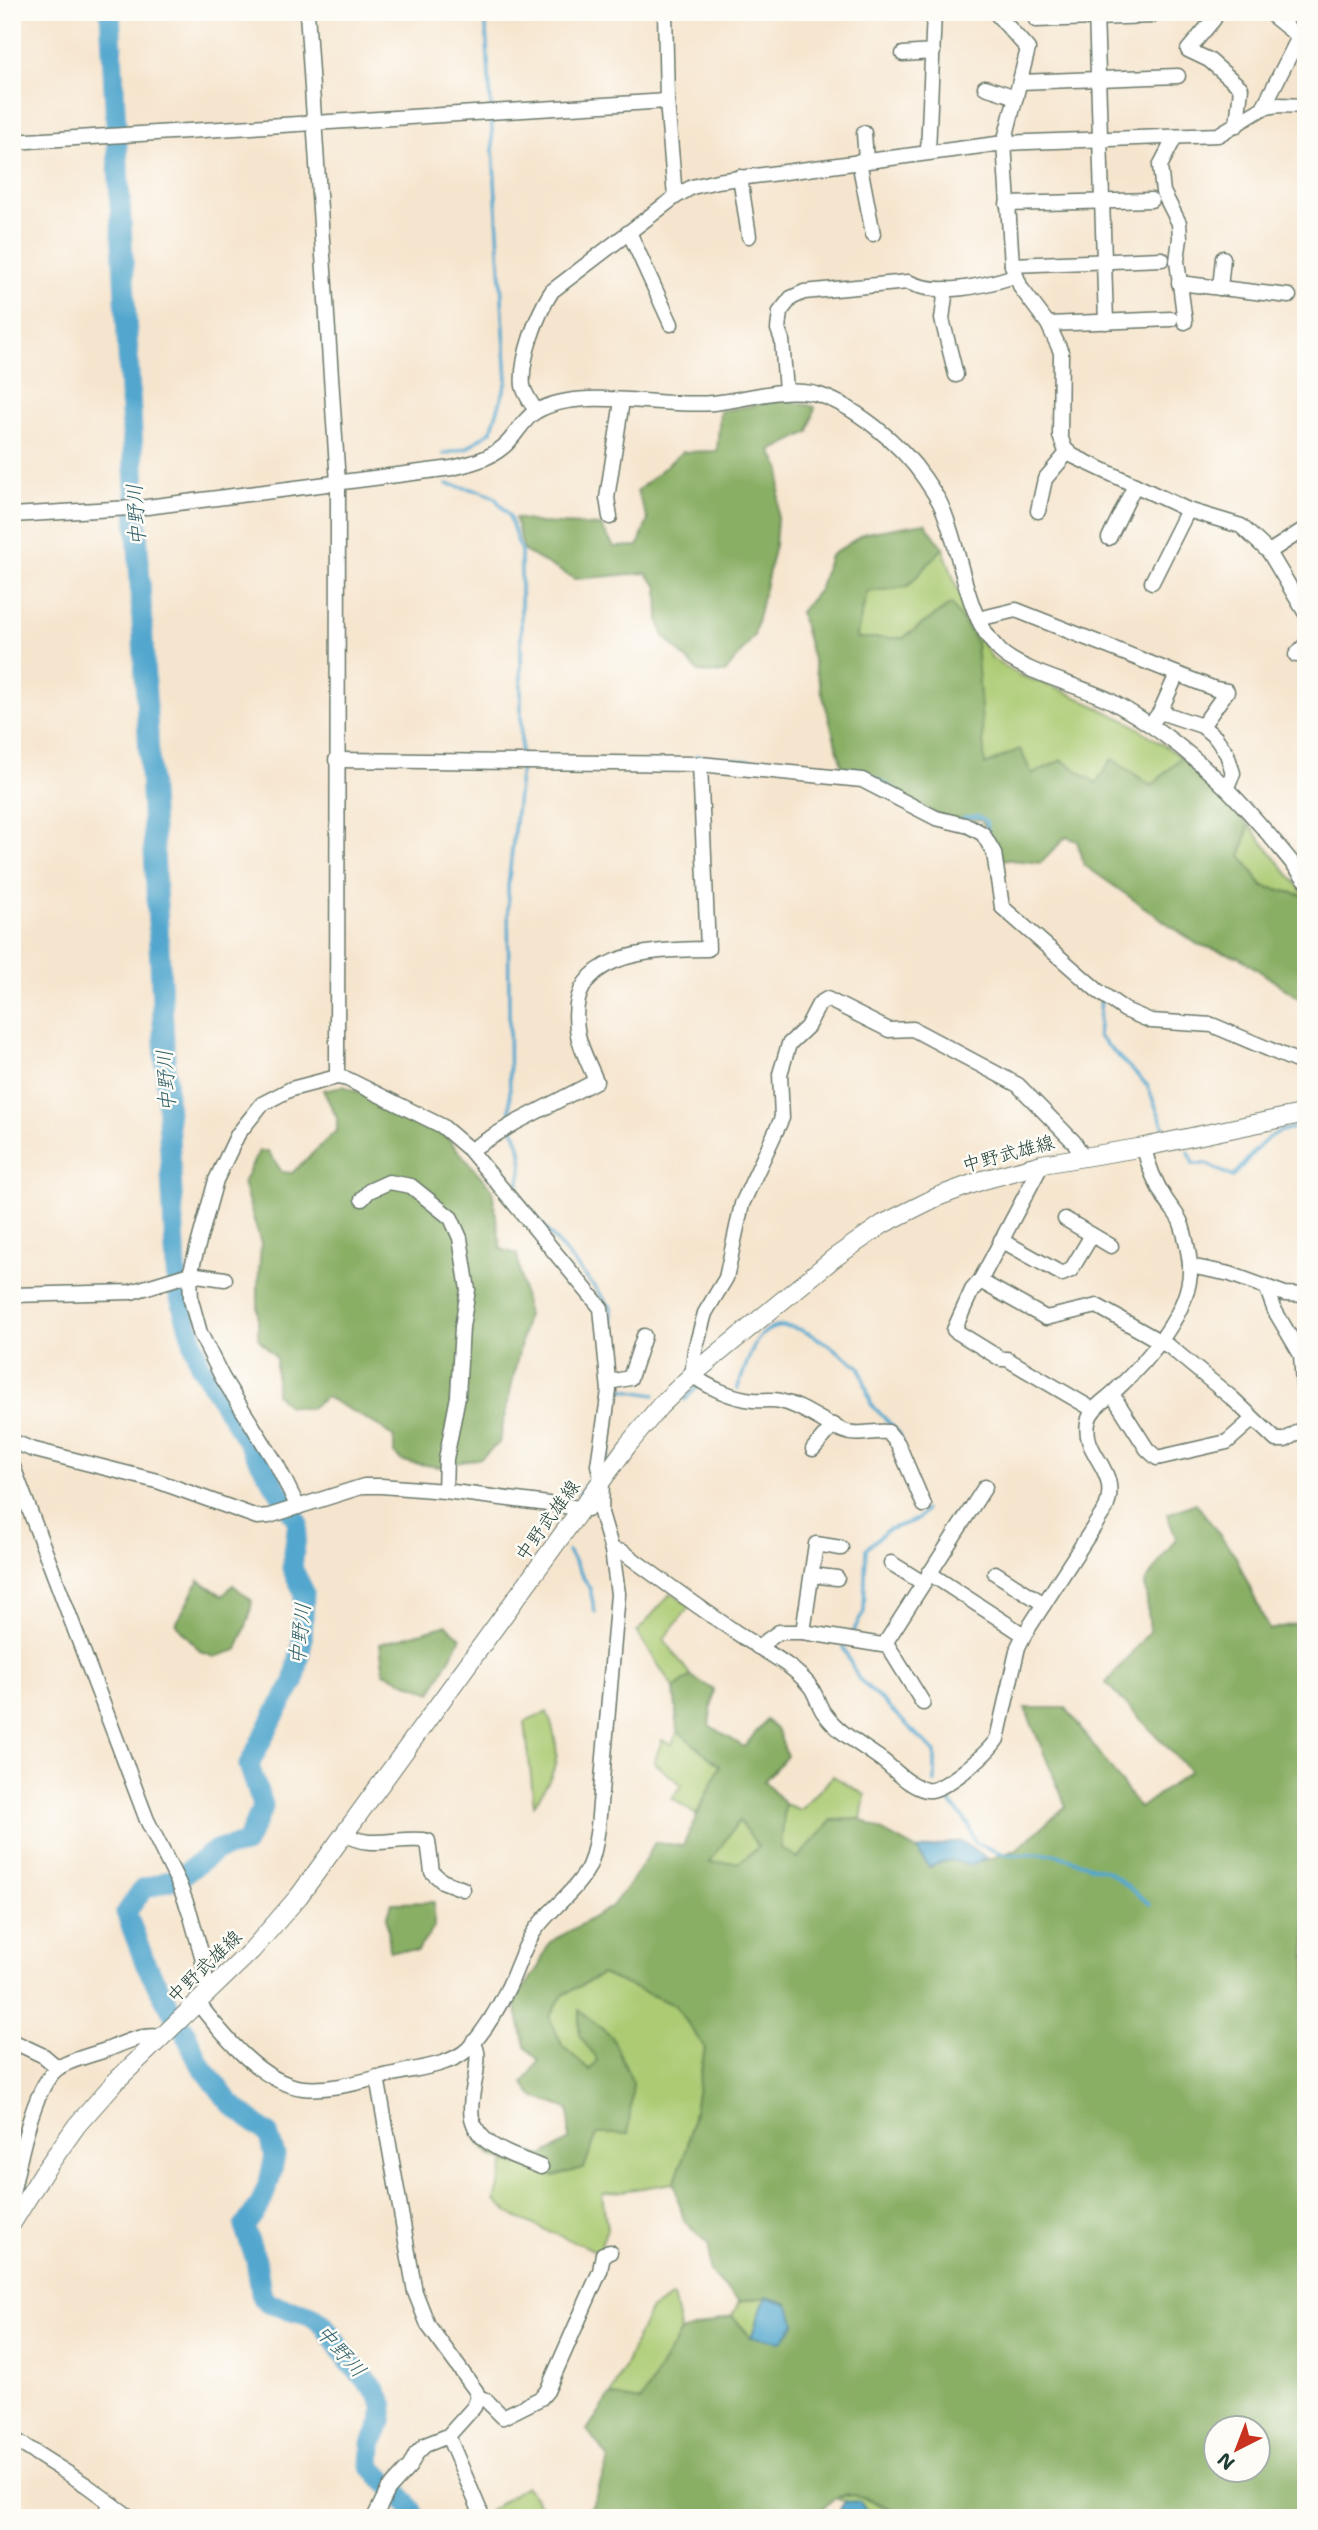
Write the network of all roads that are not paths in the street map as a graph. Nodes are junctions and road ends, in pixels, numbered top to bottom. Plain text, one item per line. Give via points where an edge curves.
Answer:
1 (307, 12) edge
2 (664, 12) edge
3 (934, 12) edge
4 (995, 12) edge
5 (1207, 12) edge
6 (1268, 12) edge
7 (1096, 15) edge
8 (1151, 16) dead end
9 (1037, 20) dead end
10 (933, 52) junction
11 (903, 54) dead end
12 (1178, 76) dead end
13 (1097, 79) junction
14 (1020, 82) junction
15 (985, 87) dead end
16 (1016, 97) junction
17 (667, 101) junction
18 (1306, 106) edge
19 (1263, 108) junction
20 (314, 123) junction
21 (1237, 125) junction
22 (864, 133) dead end
23 (1174, 137) junction
24 (1099, 139) junction
25 (12, 142) edge
26 (1004, 143) junction
27 (929, 152) junction
28 (862, 161) junction
29 (740, 177) junction
30 (675, 197) junction
31 (1151, 200) dead end
32 (1100, 201) junction
33 (1007, 204) junction
34 (629, 232) junction
35 (873, 234) dead end
36 (749, 236) dead end
37 (1223, 258) dead end
38 (1162, 259) dead end
39 (1103, 262) junction
40 (1013, 271) junction
41 (1180, 283) junction
42 (1220, 288) junction
43 (946, 289) junction
44 (1289, 296) dead end
45 (1106, 321) junction
46 (671, 324) dead end
47 (1048, 324) junction
48 (956, 375) dead end
49 (786, 391) junction
50 (622, 401) junction
51 (536, 411) junction
52 (1068, 452) junction
53 (338, 483) junction
54 (1135, 485) junction
55 (1188, 510) junction
56 (1038, 512) dead end
57 (12, 515) edge
58 (610, 517) dead end
59 (1306, 528) edge
60 (1110, 538) dead end
61 (1269, 552) junction
62 (1152, 582) dead end
63 (1306, 614) edge
64 (978, 619) junction
65 (1177, 674) junction
66 (1156, 718) junction
67 (1202, 726) junction
68 (336, 761) junction
69 (700, 765) junction
70 (1227, 787) junction
71 (1303, 873) edge
72 (1306, 1065) edge
73 (337, 1077) junction
74 (1306, 1113) edge
75 (1144, 1147) junction
76 (470, 1150) junction
77 (1083, 1156) junction
78 (1042, 1164) junction
79 (362, 1199) dead end
80 (1065, 1219) dead end
81 (1092, 1235) junction
82 (1001, 1240) junction
83 (1111, 1246) dead end
84 (1190, 1266) junction
85 (190, 1274) junction
86 (225, 1279) dead end
87 (980, 1281) junction
88 (1267, 1289) junction
89 (12, 1295) edge
90 (1306, 1295) edge
91 (644, 1336) dead end
92 (1161, 1341) junction
93 (692, 1375) junction
94 (615, 1381) junction
95 (1112, 1394) junction
96 (1094, 1410) junction
97 (1253, 1419) junction
98 (834, 1425) junction
99 (1306, 1426) edge
100 (12, 1441) edge
101 (813, 1448) dead end
102 (12, 1465) edge
103 (600, 1473) junction
104 (985, 1487) dead end
105 (445, 1491) junction
106 (924, 1505) dead end
107 (298, 1507) junction
108 (580, 1508) junction
109 (601, 1513) junction
110 (841, 1548) dead end
111 (612, 1550) junction
112 (891, 1563) dead end
113 (995, 1573) dead end
114 (812, 1575) junction
115 (837, 1578) dead end
116 (926, 1578) junction
117 (1044, 1604) junction
118 (803, 1632) junction
119 (1024, 1635) junction
120 (884, 1645) junction
121 (758, 1647) junction
122 (923, 1703) dead end
123 (346, 1834) junction
124 (463, 1889) dead end
125 (203, 1998) junction
126 (160, 2037) junction
127 (12, 2041) edge
128 (473, 2042) junction
129 (58, 2068) junction
130 (377, 2077) junction
131 (541, 2167) dead end
132 (12, 2194) edge
133 (12, 2200) edge
134 (13, 2221) edge
135 (610, 2252) dead end
136 (478, 2397) junction
137 (448, 2436) junction
138 (12, 2438) edge
139 (112, 2504) junction
140 (101, 2518) edge
141 (131, 2518) edge
142 (374, 2518) edge
143 (484, 2518) edge

1 - 20 street
2 - 17 street
3 - 10 street
4 - 14 street via 1028,49
5 - 21 street via 1214,19 1188,50 1241,88
6 - 19 street via 1299,37
7 - 8 street
7 - 9 street
7 - 13 street
10 - 11 street
10 - 27 street
12 - 13 street
13 - 14 street
13 - 24 street
14 - 16 street
15 - 16 street
16 - 26 street
17 - 20 street
17 - 30 street
18 - 19 street
19 - 21 street
20 - 25 street
20 - 53 street
21 - 23 street via 1218,135
22 - 28 street
23 - 24 street
23 - 41 street via 1160,166 1163,192 1180,223
24 - 26 street
24 - 32 street
26 - 27 street
26 - 33 street
27 - 28 street
28 - 29 street
28 - 35 street
29 - 30 street via 692,187
29 - 36 street
30 - 34 street
31 - 32 street
32 - 33 street
32 - 39 street
33 - 40 street
34 - 46 street
34 - 51 street via 552,291 543,306 523,365 524,389
37 - 42 street
38 - 39 street
39 - 40 street
39 - 45 street
40 - 43 street via 988,284
40 - 47 street
41 - 42 street
41 - 45 street via 1178,321
42 - 44 street
43 - 48 street via 942,319
43 - 49 street via 920,288 908,282 804,292 791,299 780,312 778,329
45 - 47 street
47 - 52 street via 1061,352 1060,436
49 - 50 street via 683,405
49 - 64 street via 813,393 849,408 915,465 940,503
50 - 51 street via 576,399
50 - 58 street via 607,498
51 - 53 street via 503,448 477,462
52 - 54 street
52 - 56 street via 1045,479
53 - 57 street via 127,509
53 - 68 street
54 - 55 street
54 - 60 street
55 - 61 street via 1241,526
55 - 62 street
59 - 61 street
61 - 63 street
64 - 65 street via 1016,610
64 - 66 street via 1002,653 1019,663
65 - 66 street
65 - 67 street via 1227,691
66 - 67 street
66 - 70 street
67 - 70 street via 1227,754 1233,773
68 - 69 street
68 - 73 street
69 - 72 street via 862,780 936,818 969,826 983,834 994,853 1007,910 1098,991 1151,1021 1212,1025
69 - 76 street via 708,949 655,950 603,964 581,987 577,1007 578,1035 596,1081
70 - 71 street
73 - 76 street via 442,1126
73 - 85 street via 290,1089 262,1104 238,1134 216,1180
74 - 75 main road, 中野武雄線
75 - 77 main road, 中野武雄線
75 - 84 street via 1149,1169 1181,1223
76 - 94 street via 601,1308
77 - 78 main road, 中野武雄線
77 - 93 street via 1018,1086 913,1029 889,1030 827,999 789,1044 780,1074 782,1118 742,1204 726,1278 705,1313
78 - 82 street
78 - 93 main road, 中野武雄線 via 937,1197 883,1224 834,1258
79 - 105 street via 389,1182 411,1186 451,1218 460,1238 468,1290
80 - 81 street
81 - 82 street via 1071,1270 1062,1274
81 - 83 street
82 - 87 street
84 - 88 street via 1230,1274
84 - 92 street via 1177,1313
85 - 86 street
85 - 89 street via 131,1292
85 - 107 street via 200,1333
87 - 92 street via 1046,1318 1097,1306
87 - 96 street via 954,1330
88 - 90 street
88 - 99 street via 1301,1356
91 - 94 street via 630,1378
92 - 95 street
92 - 97 street
93 - 98 street via 725,1393 750,1400 779,1400
93 - 103 main road, 中野武雄線
94 - 103 street via 609,1391
95 - 96 street
95 - 97 street via 1157,1458 1227,1442
96 - 117 street via 1088,1439 1110,1482 1111,1495
97 - 99 street via 1276,1440 1285,1440
98 - 101 street
98 - 106 street via 860,1434 888,1432 898,1444
100 - 107 street via 31,1450 157,1481 257,1517
102 - 125 street via 147,1820 190,1913
103 - 108 main road, 中野武雄線
103 - 109 street
104 - 116 street
105 - 107 street via 364,1486
105 - 108 street
108 - 109 street
108 - 123 main road, 中野武雄線
109 - 111 street
110 - 114 street via 816,1544
111 - 121 street via 622,1552
111 - 128 street via 618,1594 594,1851 581,1878 525,1946 508,1987
112 - 116 street
113 - 117 street
114 - 115 street
114 - 118 street
116 - 119 street
116 - 120 street
117 - 119 street
118 - 120 street
118 - 121 street via 779,1632
119 - 121 street via 997,1739 970,1766 929,1791 858,1745 824,1713 811,1687 792,1668
120 - 122 street
123 - 124 street via 353,1839 428,1841 432,1872
123 - 125 main road, 中野武雄線 via 252,1950
125 - 126 main road, 中野武雄線
125 - 130 street via 221,2032 260,2069 285,2083 325,2088
126 - 129 street via 130,2040
126 - 134 main road, 中野武雄線 via 77,2125
127 - 129 street
128 - 130 street via 446,2060
128 - 131 street via 479,2052 472,2118 479,2133 490,2145
129 - 132 street via 44,2085 32,2113
130 - 136 street via 415,2292 428,2325
133 - 134 street
135 - 136 street via 600,2259 600,2271 541,2398 503,2417
136 - 137 street
137 - 142 street via 416,2454
137 - 143 street
138 - 139 street
139 - 140 street
139 - 141 street

